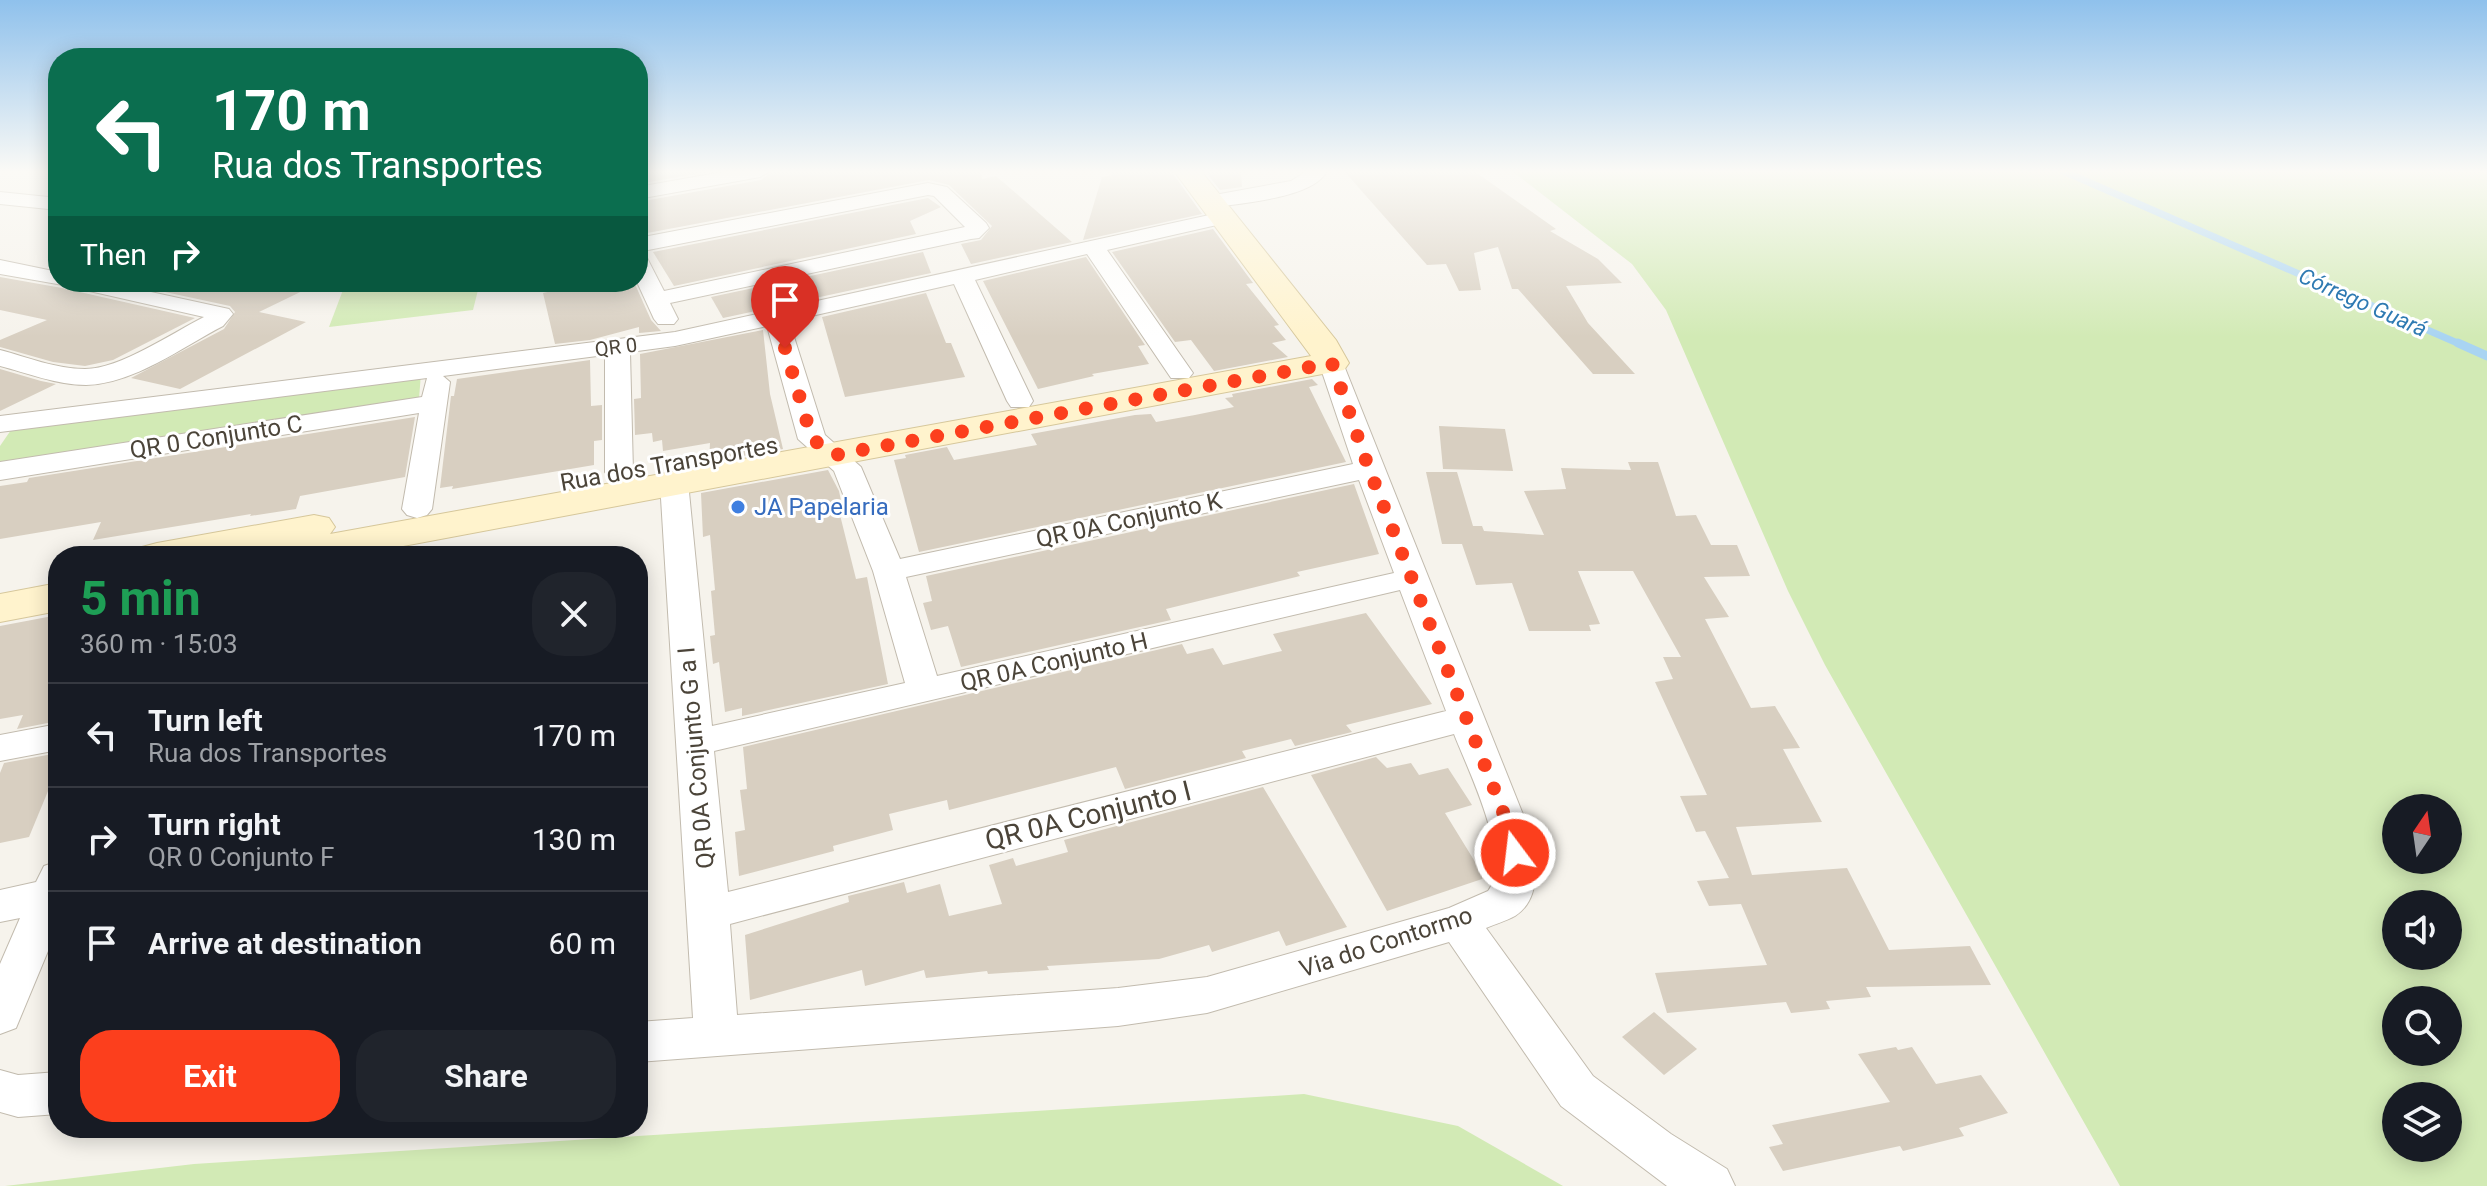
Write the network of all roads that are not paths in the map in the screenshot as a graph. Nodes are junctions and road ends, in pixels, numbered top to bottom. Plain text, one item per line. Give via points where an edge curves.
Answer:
1 (735, 226) edge
2 (976, 226) edge
3 (1164, 226) edge
4 (1229, 226) edge
5 (648, 243) edge
6 (1094, 248) junction
7 (0, 267) edge
8 (48, 277) edge
9 (963, 278) junction
10 (648, 280) edge
11 (119, 292) edge
12 (658, 299) junction
13 (776, 317) junction
14 (675, 339) junction
15 (617, 347) junction
16 (1328, 355) junction
17 (0, 358) edge
18 (440, 367) junction
19 (1180, 373) junction
20 (1020, 401) junction
21 (432, 403) junction
22 (0, 424) edge
23 (823, 447) junction
24 (1369, 469) junction
25 (0, 471) edge
26 (619, 472) junction
27 (674, 482) junction
28 (417, 509) junction
29 (217, 546) edge
30 (334, 546) edge
31 (889, 571) junction
32 (48, 576) edge
33 (1412, 578) junction
34 (0, 584) edge
35 (48, 599) edge
36 (0, 608) edge
37 (925, 692) junction
38 (1467, 718) junction
39 (48, 739) edge
40 (695, 743) junction
41 (0, 748) edge
42 (48, 889) edge
43 (48, 902) edge
44 (0, 906) edge
45 (709, 913) junction
46 (1458, 922) junction
47 (0, 1015) edge
48 (716, 1035) junction
49 (648, 1041) edge
50 (0, 1091) edge
51 (48, 1094) edge
52 (1710, 1186) edge

1 - 5 street
2 - 12 street via 971,233
3 - 6 street, QR 0
4 - 16 street, Via do Contormo
6 - 9 street, QR 0
6 - 19 street
7 - 8 street
9 - 13 street, QR 0
9 - 20 street
10 - 12 street
11 - 17 street via 221,314 94,377
12 - 14 street
13 - 14 street, QR 0
13 - 23 street
14 - 15 street, QR 0
15 - 18 street, QR 0
15 - 26 street
16 - 19 street, Rua dos Transportes
16 - 23 street, Rua dos Transportes
16 - 24 street, Via do Contormo
18 - 21 street
18 - 22 street, QR 0
19 - 20 street, Rua dos Transportes
20 - 23 street, Rua dos Transportes
21 - 25 street, QR 0 Conjunto C
21 - 28 street
23 - 26 street, Rua dos Transportes
23 - 27 street, Rua dos Transportes
23 - 31 street via 847,467
24 - 31 street, QR 0A Conjunto K
24 - 33 street, Via do Contormo
26 - 28 street, Rua dos Transportes
27 - 30 street, Rua dos Transportes
27 - 40 street, QR 0A Conjunto G a I
28 - 29 street, Rua dos Transportes
31 - 37 street
32 - 34 street
33 - 37 street, QR 0A Conjunto H
33 - 38 street, Via do Contormo
35 - 36 street
37 - 40 street, QR 0A Conjunto H
38 - 45 street, QR 0A Conjunto I
38 - 46 street, Via do Contormo via 1507,822 1515,879 1503,903
39 - 41 street
40 - 45 street, QR 0A Conjunto G a I
42 - 44 street
43 - 47 street
45 - 48 street, QR 0A Conjunto G a I
46 - 48 street, Via do Contormo via 1207,995 1118,1007
46 - 52 street via 1577,1091
48 - 49 street, Via do Contormo
50 - 51 street

